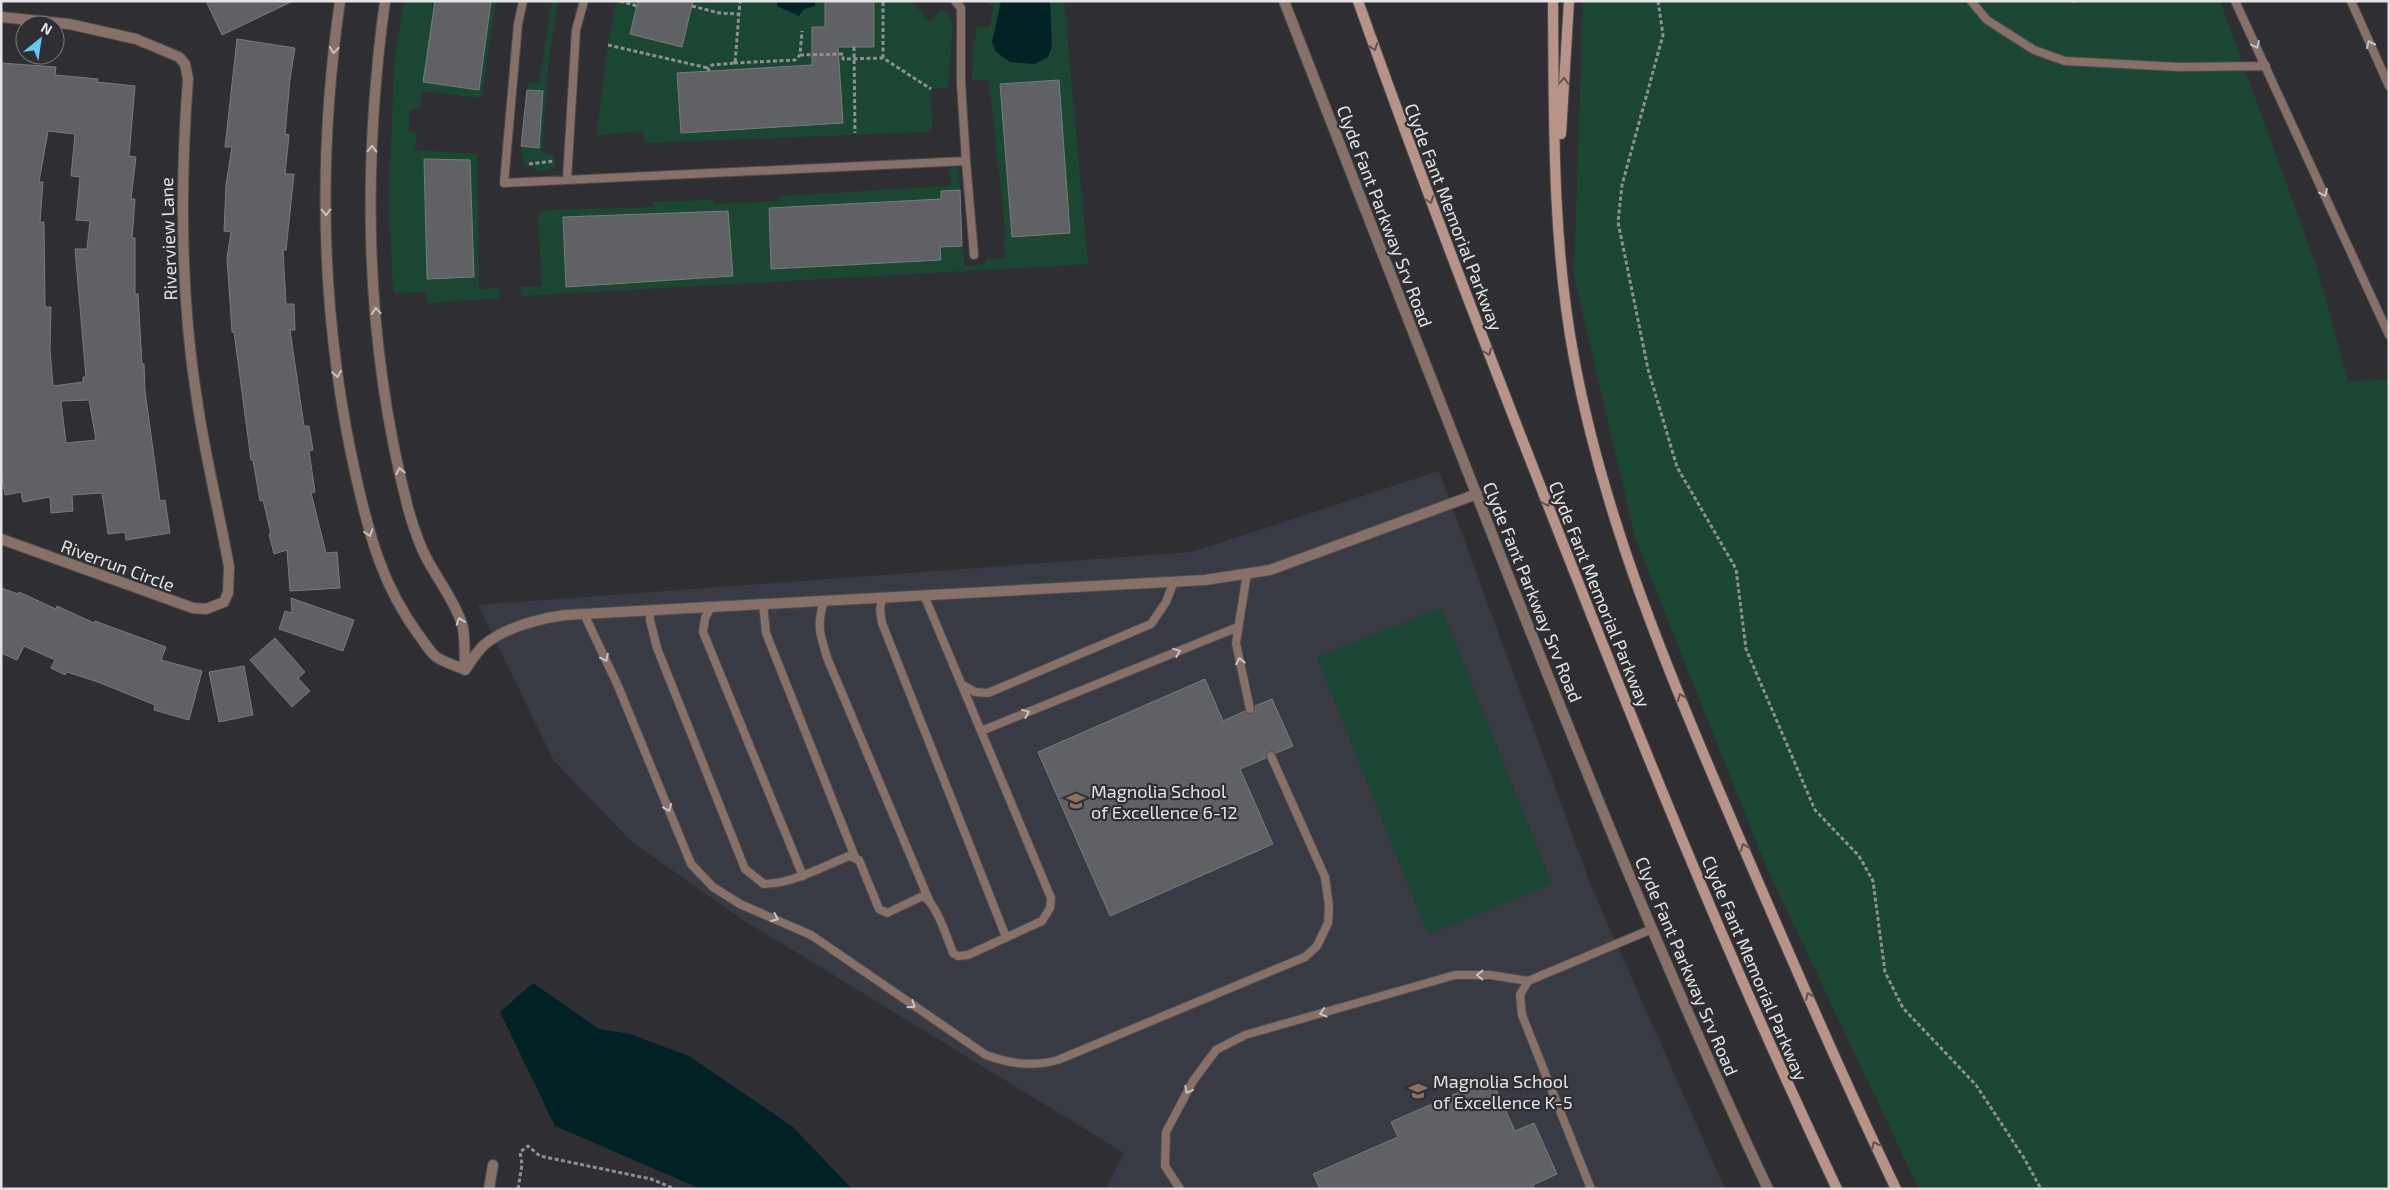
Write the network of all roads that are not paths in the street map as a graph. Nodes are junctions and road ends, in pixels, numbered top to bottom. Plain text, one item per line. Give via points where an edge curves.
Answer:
1 (340, 1) edge
2 (385, 1) edge
3 (523, 1) edge
4 (584, 1) edge
5 (955, 1) edge
6 (1284, 1) edge
7 (1358, 1) edge
8 (1553, 1) edge
9 (1569, 1) edge
10 (1971, 1) edge
11 (2235, 1) edge
12 (2351, 1) edge
13 (1, 18) edge
14 (2266, 66) junction
15 (2389, 86) edge
16 (966, 161) junction
17 (567, 179) junction
18 (1556, 199) junction
19 (974, 255) dead end
20 (2389, 335) edge
21 (1477, 494) junction
22 (1, 539) edge
23 (1247, 573) junction
24 (1174, 582) junction
25 (924, 595) junction
26 (882, 598) junction
27 (824, 601) junction
28 (224, 602) joint
29 (763, 604) junction
30 (711, 607) junction
31 (650, 610) junction
32 (584, 614) junction
33 (1238, 628) junction
34 (465, 670) junction
35 (961, 684) junction
36 (1250, 708) dead end
37 (981, 731) junction
38 (1271, 756) dead end
39 (855, 857) junction
40 (803, 876) junction
41 (929, 900) junction
42 (1652, 929) junction
43 (1006, 938) junction
44 (1528, 982) junction
45 (493, 1164) dead end
46 (490, 1189) edge
47 (1180, 1189) edge
48 (1591, 1189) edge
49 (1768, 1189) edge
50 (1838, 1189) edge
51 (1896, 1189) edge

1 -> 34 street via 328,107 326,237 328,295 349,448 366,522 388,587 435,656
34 -> 2 street via 462,626 426,558 408,508 380,356 371,233 371,179 374,105
3 - 17 lane via 518,24 504,182
4 - 17 lane via 576,30
5 - 16 lane via 961,8
6 - 21 street, Clyde Fant Parkway Srv Road
7 -> 50 main road, Clyde Fant Memorial Parkway via 1416,166 1649,761 1754,1009
8 - 18 main road, Clyde Fant Memorial Parkway
18 -> 9 main road
10 - 14 lane via 1986,20 2034,50 2065,61 2178,67
11 -> 14 lane
15 -> 12 lane
13 - 28 street, Riverview Lane via 100,30 156,46 179,57 185,64 188,79 182,181 187,313 196,398 229,567 228,593
14 -> 20 lane
16 - 17 lane
16 - 19 lane
51 -> 18 main road, Clyde Fant Memorial Parkway via 1707,763 1618,533 1593,446 1574,358
21 - 23 street via 1270,570
21 - 42 street, Clyde Fant Parkway Srv Road
22 - 28 street, Riverrun Circle via 176,604 206,609
23 - 24 street
23 - 33 lane
24 - 25 street
24 - 35 lane via 1166,602 1151,624 988,692 975,692
25 - 26 street
25 - 35 lane
26 - 27 street
26 - 43 lane via 882,623
27 - 29 street
27 - 41 lane via 818,632
29 - 30 street
29 - 39 lane via 766,633
30 - 31 street
30 - 40 lane via 705,618 704,632
31 - 32 street
31 - 40 lane via 657,648 745,869 764,884
32 - 34 street via 540,618 515,628 484,645
32 -> 38 lane via 618,686 691,864 700,875 740,904 811,935 986,1055 1010,1064 1040,1065 1058,1060 1305,957 1317,946 1328,923 1325,877
36 -> 33 lane via 1236,643
37 -> 33 lane
35 - 37 lane
37 - 43 lane via 1051,898 1050,908 1042,921
39 - 40 lane via 850,856
39 - 41 lane via 879,909 887,913 923,896
41 - 43 lane via 953,953 958,956 968,955
42 - 44 lane
42 - 49 street, Clyde Fant Parkway Srv Road
44 -> 47 lane via 1455,975 1245,1035 1216,1050 1193,1081 1166,1132 1165,1166
44 - 48 lane via 1520,995 1522,1015
45 - 46 street

